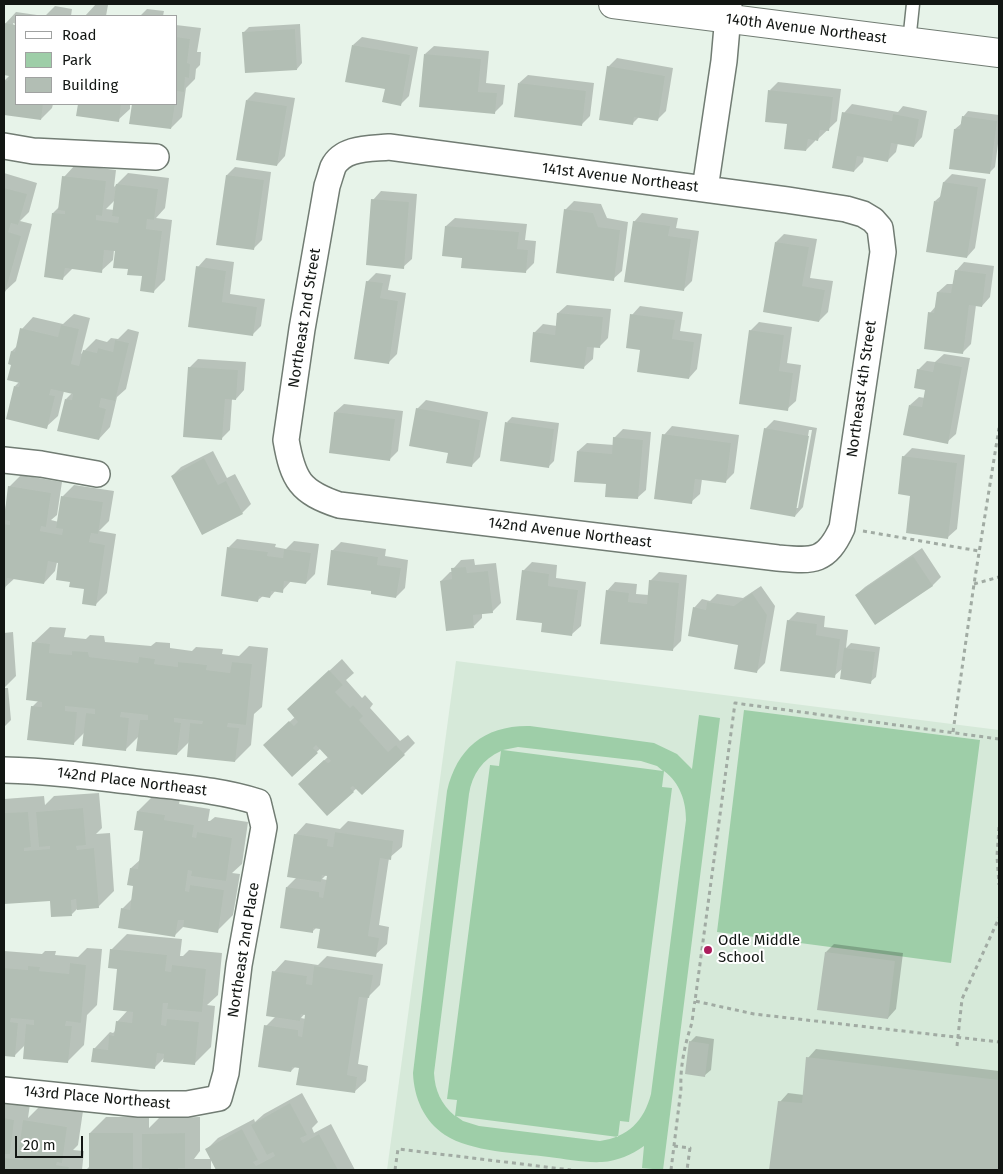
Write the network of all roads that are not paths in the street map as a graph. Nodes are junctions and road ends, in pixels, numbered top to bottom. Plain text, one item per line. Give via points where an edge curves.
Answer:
1 (612, 4) edge
2 (914, 4) edge
3 (728, 12) edge
4 (909, 42) junction
5 (999, 53) edge
6 (4, 146) edge
7 (344, 155) joint
8 (156, 157) dead end
9 (705, 189) junction
10 (881, 239) joint
11 (4, 460) edge
12 (97, 474) dead end
13 (300, 484) joint
14 (840, 533) joint
15 (4, 770) edge
16 (258, 802) joint
17 (4, 1090) edge
18 (219, 1098) joint

1 - 3 street, 140th Avenue Northeast
2 - 4 lane
3 - 4 street, 140th Avenue Northeast
3 - 9 street
4 - 5 street, 140th Avenue Northeast
6 - 8 street via 33,151
7 - 9 street, 141st Avenue Northeast via 357,150 389,147
7 - 13 street, Northeast 2nd Street via 334,165 327,186 292,391 286,440 289,459
9 - 10 street, 141st Avenue Northeast via 846,209 873,220 880,228
10 - 14 street, Northeast 4th Street via 883,252
11 - 12 street
13 - 14 street, 142nd Avenue Northeast via 310,493 339,505 778,558 812,560 822,556
15 - 16 street, 142nd Place Northeast via 110,778 232,794
16 - 18 street, Northeast 2nd Place via 264,827 239,965 226,1073
17 - 18 street, 143rd Place Northeast via 139,1104 188,1104

